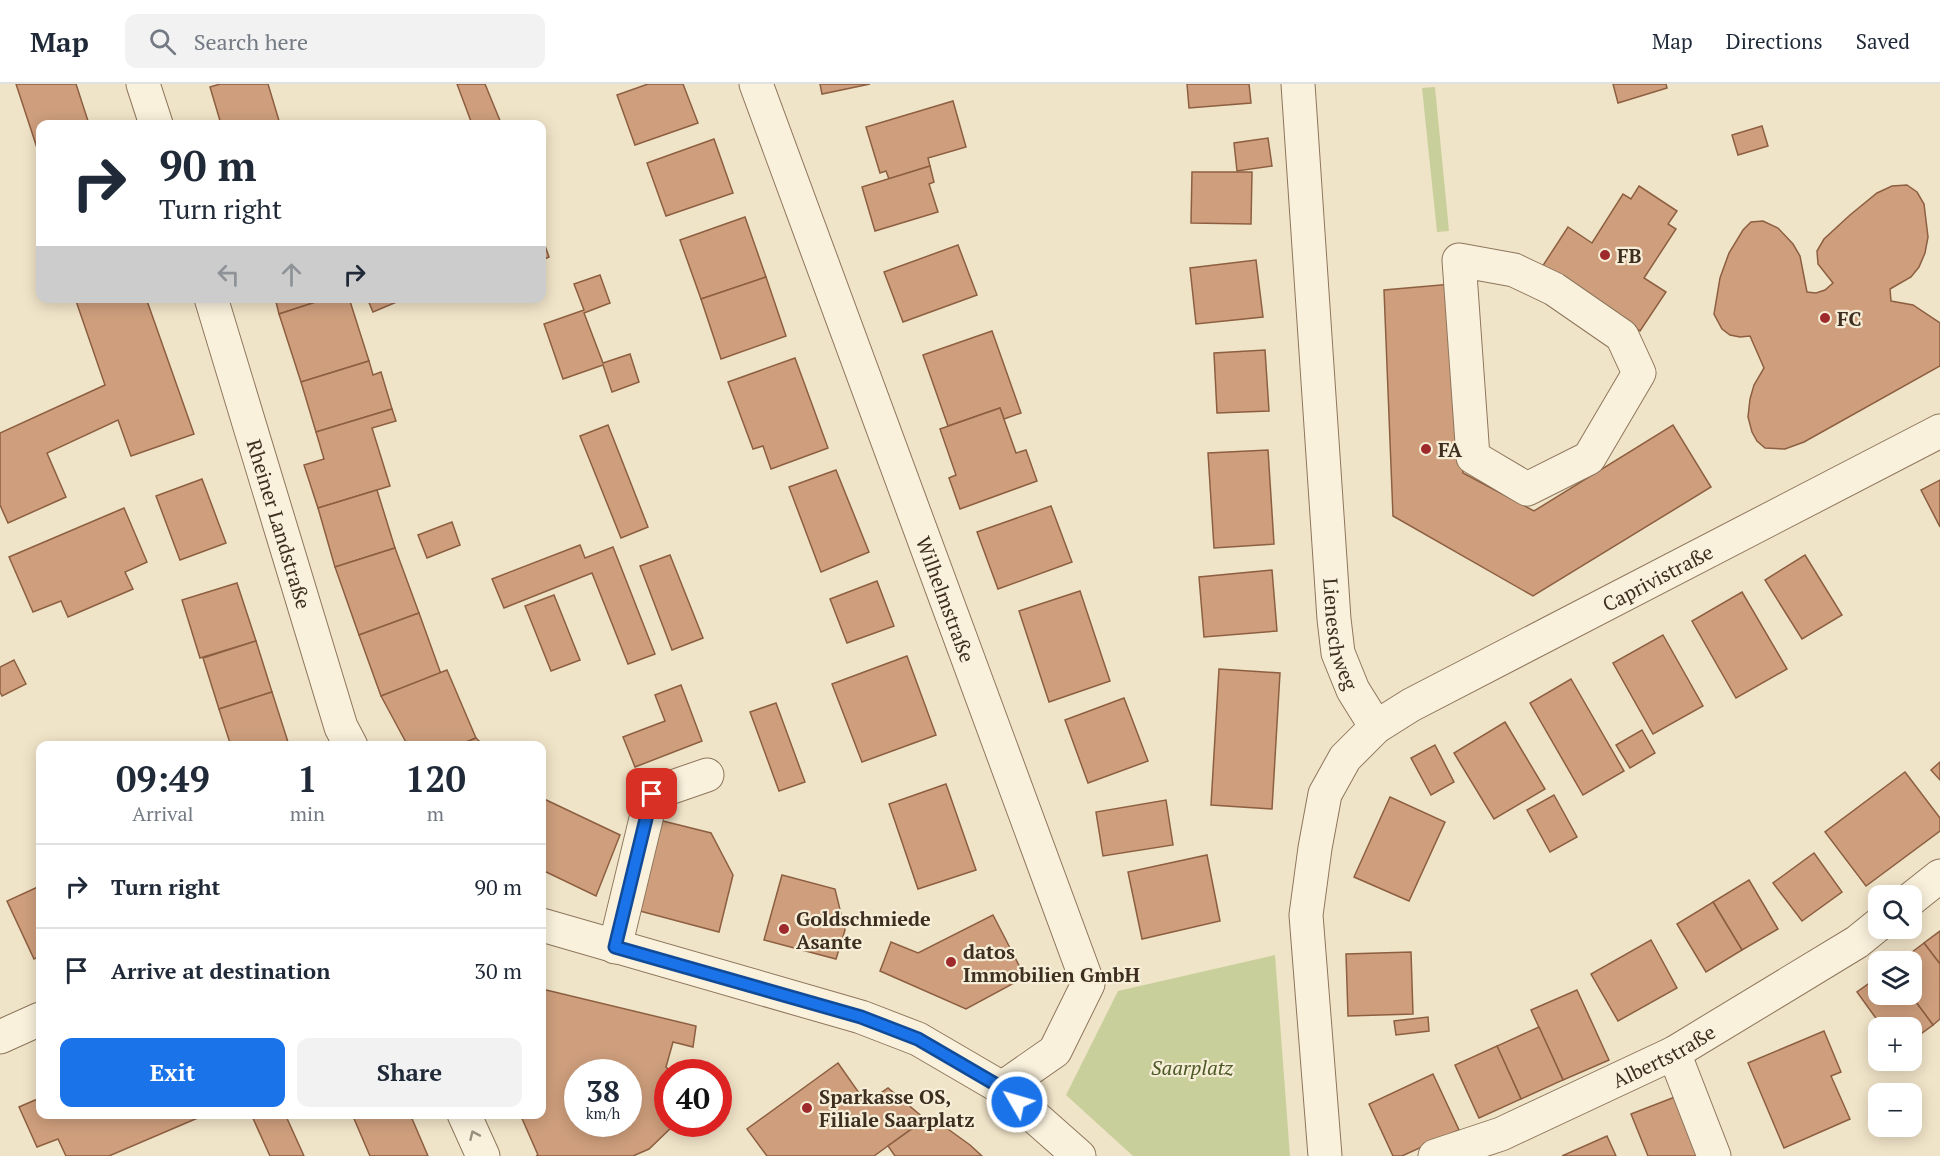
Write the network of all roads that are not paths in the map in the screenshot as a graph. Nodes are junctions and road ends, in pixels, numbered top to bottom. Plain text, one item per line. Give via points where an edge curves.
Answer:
1 (143, 84) edge
2 (756, 84) edge
3 (1298, 84) edge
4 (155, 120) edge
5 (1458, 260) joint
6 (212, 303) edge
7 (1940, 431) edge
8 (1376, 727) junction
9 (348, 741) edge
10 (707, 775) dead end
11 (1940, 876) edge
12 (1922, 890) edge
13 (546, 926) edge
14 (1868, 933) edge
15 (615, 947) junction
16 (36, 1021) edge
17 (0, 1037) edge
18 (1674, 1053) junction
19 (1002, 1088) junction
20 (467, 1119) edge
21 (483, 1156) edge
22 (1079, 1156) edge
23 (1325, 1156) edge
24 (1435, 1156) edge
25 (1714, 1156) edge

1 - 4 street
2 - 19 street, Wilhelmstraße via 1088,984 1055,1051
3 - 8 street, Lieneschweg via 1338,653 1353,690
5 - 5 street via 1473,457 1527,489 1589,458 1638,373 1622,336 1554,289 1514,270
6 - 9 street, Rheiner Landstraße
7 - 8 street, Caprivistraße via 1411,705
8 - 23 street via 1345,758 1325,794 1306,915
10 - 15 street via 652,794
11 - 12 street
13 - 15 street
14 - 18 street, Albertstraße
15 - 19 street via 861,1017 918,1039
16 - 17 street
18 - 24 street, Albertstraße via 1501,1134
18 - 25 street
19 - 22 street
21 -> 20 street

